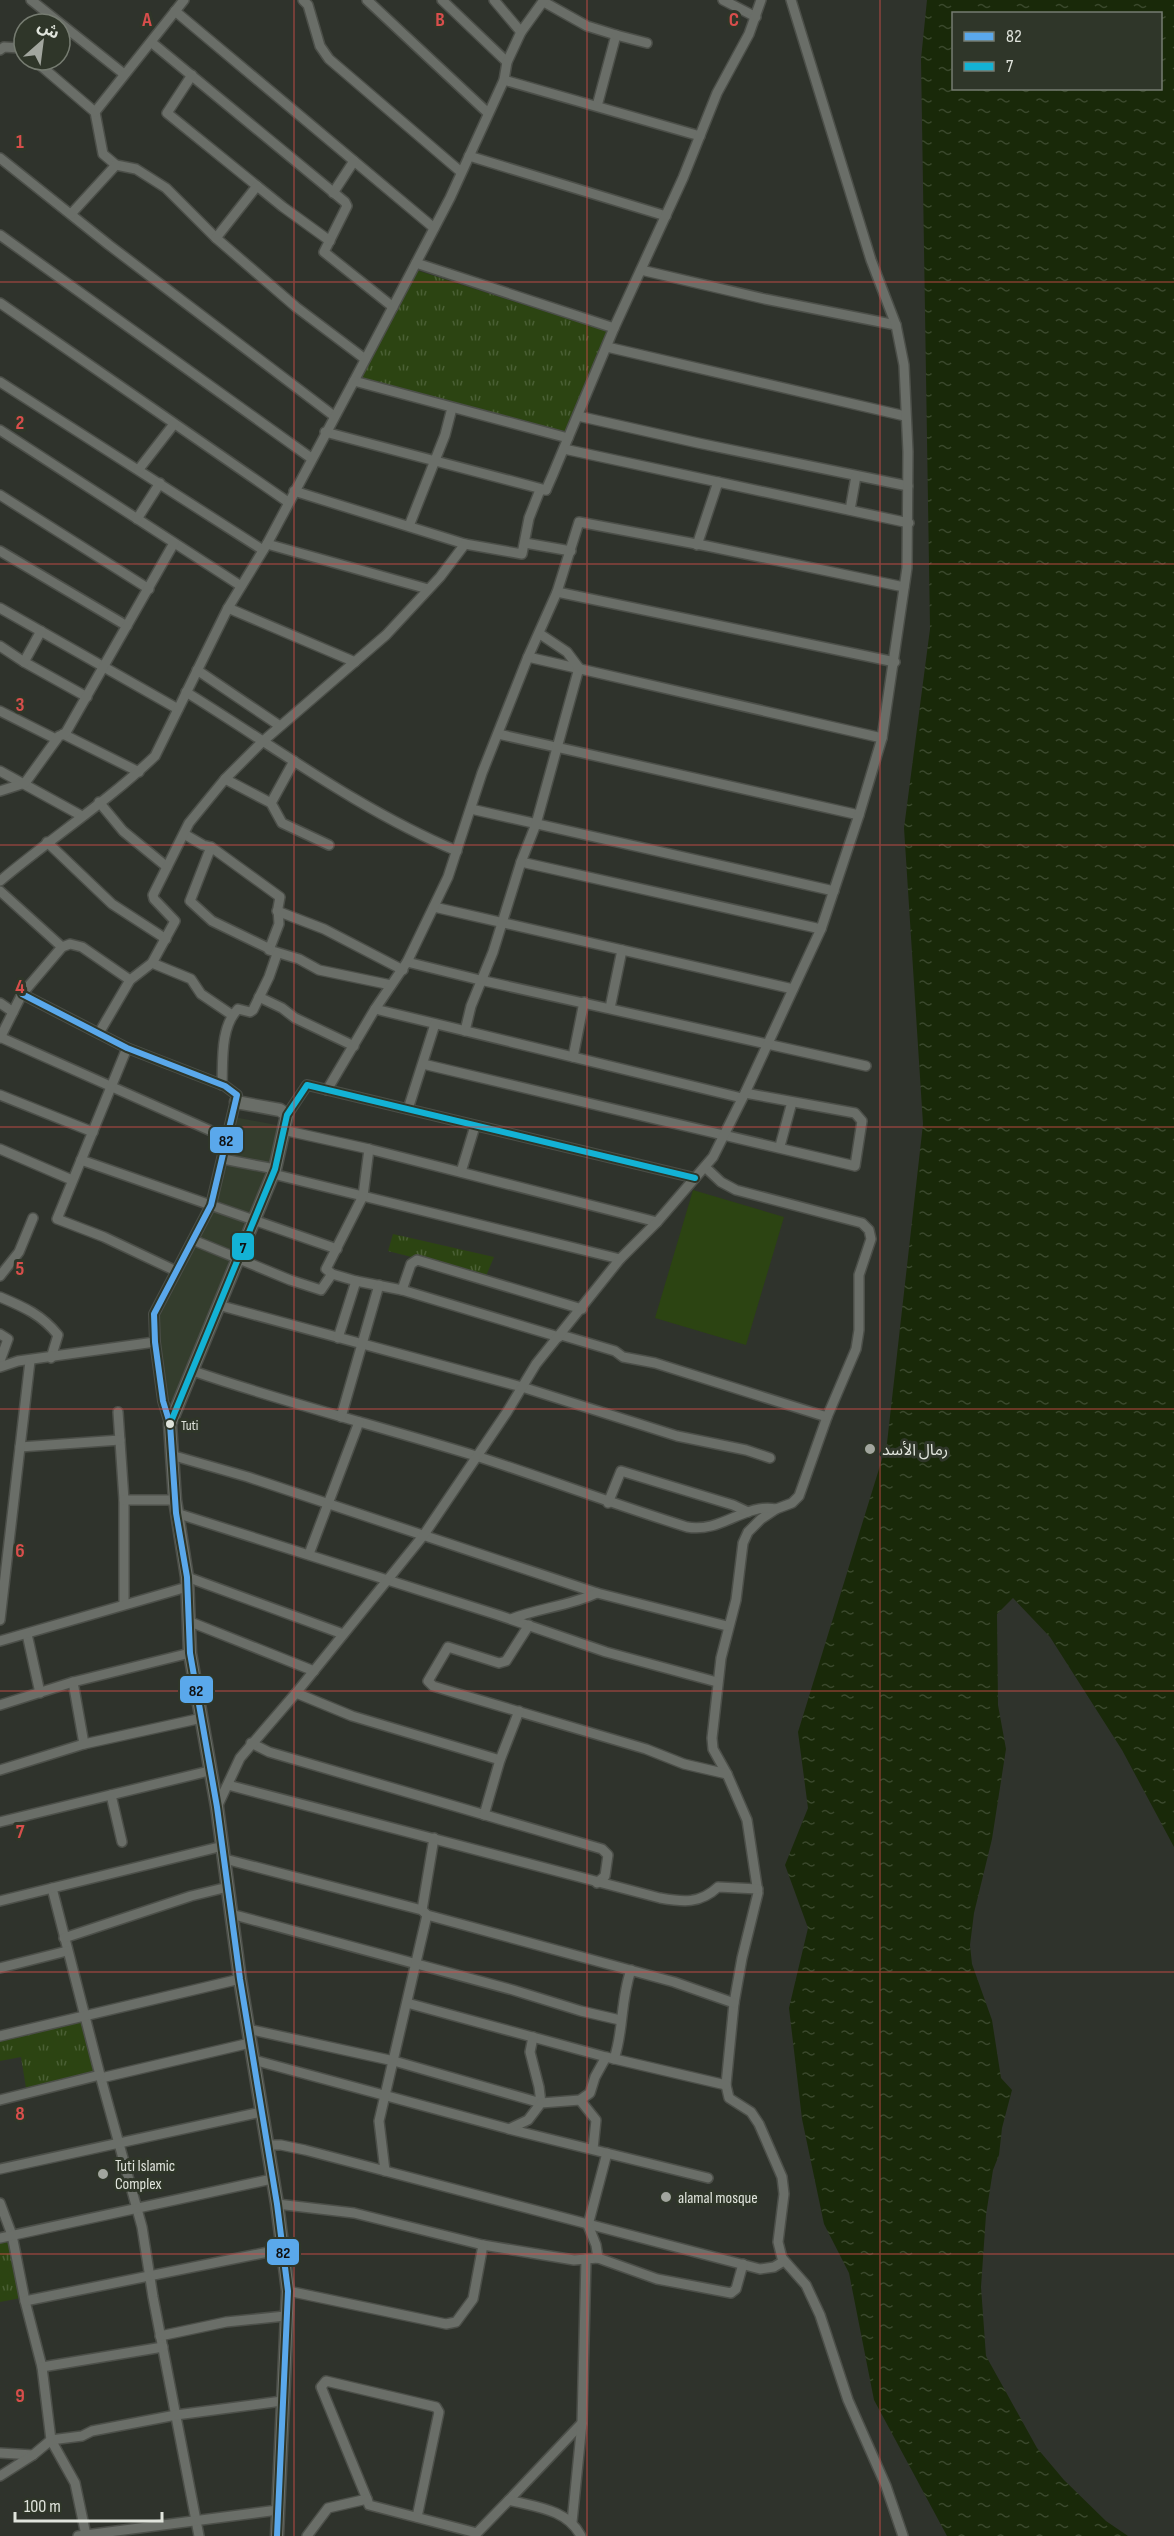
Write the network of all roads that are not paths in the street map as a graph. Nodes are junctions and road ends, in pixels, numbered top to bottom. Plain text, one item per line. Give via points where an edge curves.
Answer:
1 (31, 0) edge
2 (184, 0) edge
3 (303, 0) edge
4 (367, 0) edge
5 (442, 0) edge
6 (494, 0) edge
7 (723, 0) edge
8 (761, 0) edge
9 (791, 0) edge
10 (544, 1) edge
11 (175, 11) junction
12 (756, 17) junction
13 (521, 32) junction
14 (616, 34) junction
15 (151, 42) junction
16 (647, 43) dead end
17 (507, 62) junction
18 (48, 72) edge
19 (124, 74) junction
20 (192, 75) junction
21 (504, 80) junction
22 (597, 106) junction
23 (95, 112) junction
24 (488, 113) junction
25 (700, 136) junction
26 (469, 156) junction
27 (0, 158) edge
28 (354, 161) junction
29 (116, 165) junction
30 (460, 172) junction
31 (257, 186) junction
32 (333, 193) junction
33 (71, 214) junction
34 (666, 216) junction
35 (434, 228) junction
36 (0, 235) edge
37 (216, 238) junction
38 (330, 241) junction
39 (416, 263) junction
40 (641, 270) junction
41 (0, 303) edge
42 (393, 307) junction
43 (896, 325) junction
44 (614, 328) junction
45 (607, 347) junction
46 (365, 359) junction
47 (0, 381) edge
48 (354, 381) junction
49 (452, 408) junction
50 (334, 416) junction
51 (578, 416) junction
52 (905, 416) junction
53 (174, 424) junction
54 (0, 430) edge
55 (325, 432) junction
56 (568, 438) junction
57 (564, 449) junction
58 (312, 458) junction
59 (434, 461) junction
60 (139, 469) junction
61 (856, 476) junction
62 (718, 482) junction
63 (160, 483) junction
64 (908, 486) junction
65 (546, 490) junction
66 (294, 491) junction
67 (0, 495) edge
68 (288, 502) junction
69 (850, 510) junction
70 (137, 519) junction
71 (909, 523) junction
72 (409, 526) junction
73 (174, 543) junction
74 (525, 543) junction
75 (465, 544) junction
76 (696, 545) junction
77 (265, 547) junction
78 (0, 551) edge
79 (572, 551) junction
80 (241, 586) junction
81 (904, 587) junction
82 (149, 589) junction
83 (428, 589) junction
84 (557, 592) junction
85 (0, 608) edge
86 (228, 608) junction
87 (127, 626) junction
88 (41, 631) junction
89 (540, 634) junction
90 (0, 646) edge
91 (528, 657) junction
92 (24, 662) junction
93 (355, 662) junction
94 (895, 662) junction
95 (103, 667) junction
96 (579, 668) junction
97 (197, 670) junction
98 (186, 692) junction
99 (87, 697) junction
100 (178, 709) junction
101 (0, 711) edge
102 (280, 726) junction
103 (498, 734) junction
104 (60, 736) junction
105 (882, 738) junction
106 (262, 742) junction
107 (558, 747) junction
108 (294, 761) junction
109 (0, 771) edge
110 (138, 772) junction
111 (225, 778) junction
112 (25, 783) junction
113 (0, 791) edge
114 (99, 802) junction
115 (271, 803) junction
116 (471, 809) junction
117 (859, 815) junction
118 (82, 816) junction
119 (536, 824) junction
120 (184, 834) junction
121 (47, 842) junction
122 (329, 845) dead end
123 (211, 847) junction
124 (457, 851) junction
125 (521, 862) junction
126 (167, 867) junction
127 (0, 881) edge
128 (0, 891) edge
129 (834, 891) junction
130 (434, 907) junction
131 (278, 911) junction
132 (502, 922) junction
133 (821, 929) junction
134 (166, 939) junction
135 (62, 947) junction
136 (268, 948) junction
137 (622, 950) junction
138 (277, 954) junction
139 (152, 963) junction
140 (405, 966) junction
141 (130, 980) junction
142 (480, 980) junction
143 (391, 985) junction
144 (793, 989) junction
145 (21, 994) junction
146 (259, 997) junction
147 (584, 1002) junction
148 (0, 1003) edge
149 (610, 1008) junction
150 (375, 1009) junction
151 (13, 1011) junction
152 (232, 1015) junction
153 (435, 1024) junction
154 (465, 1031) junction
155 (99, 1033) junction
156 (0, 1037) edge
157 (767, 1044) junction
158 (354, 1046) junction
159 (127, 1048) junction
160 (573, 1057) junction
161 (423, 1064) junction
162 (866, 1066) dead end
163 (222, 1085) junction
164 (110, 1086) junction
165 (327, 1090) junction
166 (0, 1095) edge
167 (744, 1096) junction
168 (236, 1102) junction
169 (792, 1102) junction
170 (408, 1109) junction
171 (287, 1115) junction
172 (475, 1126) junction
173 (283, 1130) junction
174 (93, 1132) junction
175 (724, 1135) junction
176 (227, 1138) junction
177 (780, 1146) junction
178 (0, 1149) edge
179 (369, 1149) junction
180 (223, 1159) junction
181 (81, 1160) junction
182 (705, 1167) junction
183 (274, 1172) junction
184 (461, 1172) junction
185 (695, 1178) junction
186 (72, 1180) junction
187 (363, 1196) junction
188 (211, 1206) junction
189 (33, 1218) dead end
190 (254, 1220) junction
191 (657, 1222) junction
192 (193, 1240) junction
193 (337, 1249) junction
194 (238, 1259) junction
195 (620, 1259) junction
196 (176, 1271) junction
197 (332, 1274) junction
198 (0, 1276) edge
199 (356, 1281) junction
200 (379, 1285) junction
201 (402, 1290) junction
202 (0, 1297) edge
203 (218, 1305) junction
204 (582, 1309) junction
205 (0, 1334) edge
206 (560, 1336) junction
207 (338, 1338) junction
208 (155, 1342) junction
209 (362, 1344) junction
210 (51, 1358) junction
211 (0, 1361) edge
212 (30, 1361) junction
213 (0, 1366) edge
214 (193, 1371) junction
215 (522, 1387) junction
216 (118, 1412) dead end
217 (341, 1417) junction
218 (827, 1417) junction
219 (359, 1422) junction
220 (170, 1424) junction
221 (120, 1440) junction
222 (20, 1447) junction
223 (171, 1455) junction
224 (477, 1456) junction
225 (770, 1458) dead end
226 (124, 1500) junction
227 (608, 1503) junction
228 (327, 1504) junction
229 (175, 1506) junction
230 (776, 1509) junction
231 (748, 1512) junction
232 (423, 1536) junction
233 (309, 1554) junction
234 (388, 1580) junction
235 (187, 1582) junction
236 (597, 1593) junction
237 (124, 1603) junction
238 (511, 1619) junction
239 (0, 1620) edge
240 (188, 1621) junction
241 (529, 1625) junction
242 (728, 1626) junction
243 (27, 1634) junction
244 (343, 1634) junction
245 (0, 1641) edge
246 (190, 1653) junction
247 (315, 1671) junction
248 (73, 1682) junction
249 (717, 1682) junction
250 (40, 1693) junction
251 (296, 1693) junction
252 (0, 1704) edge
253 (519, 1712) junction
254 (202, 1718) junction
255 (251, 1743) junction
256 (84, 1744) junction
257 (500, 1760) junction
258 (0, 1770) edge
259 (209, 1771) junction
260 (727, 1774) junction
261 (228, 1785) junction
262 (111, 1795) junction
263 (217, 1807) junction
264 (484, 1815) junction
265 (0, 1822) edge
266 (434, 1838) junction
267 (122, 1842) dead end
268 (223, 1846) junction
269 (225, 1859) junction
270 (597, 1883) junction
271 (228, 1887) junction
272 (52, 1888) junction
273 (758, 1889) junction
274 (0, 1901) edge
275 (424, 1913) junction
276 (231, 1914) junction
277 (64, 1938) junction
278 (67, 1951) junction
279 (416, 1966) junction
280 (0, 1968) edge
281 (631, 1970) junction
282 (240, 1979) junction
283 (407, 2003) junction
284 (734, 2003) junction
285 (85, 2015) junction
286 (620, 2020) junction
287 (248, 2029) junction
288 (0, 2036) edge
289 (533, 2037) junction
290 (250, 2043) junction
291 (610, 2058) junction
292 (254, 2060) junction
293 (394, 2061) junction
294 (100, 2077) junction
295 (726, 2085) junction
296 (384, 2095) junction
297 (0, 2100) edge
298 (580, 2100) junction
299 (541, 2103) junction
300 (261, 2112) junction
301 (509, 2129) junction
302 (119, 2143) junction
303 (267, 2145) junction
304 (593, 2149) junction
305 (607, 2153) junction
306 (0, 2169) edge
307 (385, 2171) junction
308 (708, 2178) dead end
309 (272, 2179) junction
310 (0, 2203) edge
311 (277, 2204) junction
312 (136, 2208) junction
313 (588, 2225) junction
314 (12, 2235) junction
315 (0, 2238) edge
316 (483, 2245) junction
317 (283, 2249) junction
318 (598, 2258) junction
319 (586, 2259) junction
320 (784, 2261) junction
321 (743, 2264) junction
322 (151, 2275) junction
323 (288, 2290) junction
324 (25, 2301) junction
325 (285, 2316) junction
326 (160, 2336) junction
327 (163, 2347) junction
328 (42, 2367) junction
329 (282, 2401) junction
330 (176, 2415) junction
331 (582, 2423) junction
332 (51, 2440) junction
333 (0, 2453) edge
334 (33, 2455) junction
335 (0, 2476) edge
336 (367, 2499) junction
337 (509, 2500) junction
338 (278, 2510) junction
339 (417, 2517) junction
340 (197, 2521) junction
341 (572, 2522) junction
342 (82, 2535) edge
343 (199, 2536) edge
344 (277, 2536) edge
345 (307, 2536) edge
346 (581, 2536) edge
347 (903, 2536) edge

1 - 19 street
2 - 11 street
3 - 30 street via 329,59
4 - 24 street
5 - 17 street
6 - 13 street
7 - 12 street
8 - 12 street
9 - 43 street via 871,260
10 - 13 street
10 - 14 street via 587,26
11 - 15 street
11 - 28 street
12 - 25 street
13 - 17 street
14 - 16 street
14 - 22 street
15 - 19 street
15 - 20 street
17 - 21 street
18 - 23 street
19 - 23 street
20 - 31 street via 167,113
20 - 32 street
21 - 22 street
21 - 24 street
22 - 25 street
23 - 29 street via 103,154
24 - 26 street
25 - 34 street
26 - 30 street
26 - 34 street
27 - 33 street
28 - 32 street
28 - 35 street
29 - 33 street
29 - 37 street via 136,169 166,188
30 - 35 street
31 - 37 street
31 - 38 street
32 - 38 street via 347,206
33 - 50 street
34 - 40 street
35 - 39 street
36 - 58 street
37 - 46 street
38 - 42 street via 326,255
39 - 42 street
39 - 44 street
40 - 43 street
40 - 44 street
41 - 53 street
42 - 46 street
43 - 52 street via 904,365
44 - 45 street
45 - 51 street
45 - 52 street
46 - 48 street
47 - 60 street
48 - 49 street
48 - 50 street
49 - 56 street
49 - 59 street
50 - 55 street
51 - 56 street
51 - 61 street
52 - 64 street
53 - 60 street
53 - 68 street
54 - 70 street
55 - 58 street
55 - 59 street
56 - 57 street
57 - 62 street
57 - 65 street
58 - 66 street
59 - 65 street
59 - 72 street
60 - 63 street
61 - 64 street
61 - 69 street
62 - 69 street
62 - 76 street
63 - 70 street
63 - 77 street
64 - 71 street
65 - 74 street via 540,490
66 - 68 street
66 - 72 street
67 - 82 street
68 - 77 street
69 - 71 street
70 - 73 street
71 - 81 street
72 - 75 street
73 - 80 street
73 - 82 street
74 - 75 street via 520,556
74 - 79 street
75 - 83 street
76 - 79 street via 582,521
76 - 81 street
77 - 80 street
77 - 83 street
78 - 87 street
79 - 84 street
80 - 86 street
81 - 94 street
82 - 87 street
83 - 93 street
84 - 89 street
84 - 94 street
85 - 88 street
86 - 93 street
86 - 97 street
87 - 95 street
88 - 92 street
88 - 95 street
89 - 91 street
89 - 96 street via 567,652
90 - 92 street
91 - 96 street
91 - 103 street
92 - 99 street
93 - 102 street
94 - 105 street
95 - 99 street
95 - 100 street
96 - 105 street
96 - 107 street
97 - 98 street
97 - 102 street
98 - 100 street
98 - 106 street
99 - 104 street
100 - 110 street via 155,756
101 - 104 street
102 - 106 street
103 - 107 street
103 - 116 street
104 - 110 street
104 - 112 street
105 - 117 street
106 - 108 street
106 - 111 street
107 - 117 street
107 - 119 street
108 - 115 street
108 - 124 street via 420,836
109 - 112 street
110 - 114 street
111 - 115 street
111 - 120 street
112 - 113 street
112 - 118 street
114 - 118 street
114 - 126 street via 123,831
115 - 122 street via 282,823
116 - 119 street
116 - 124 street
117 - 129 street
118 - 121 street
119 - 125 street
119 - 129 street
120 - 123 street
120 - 126 street
121 - 127 street
121 - 134 street via 112,904
123 - 131 street via 280,897
123 - 136 street via 190,901 212,921
124 - 130 street
125 - 132 street
125 - 133 street
126 - 134 street via 153,897 175,921
128 - 135 street
129 - 133 street
130 - 132 street
130 - 140 street
131 - 136 street via 279,924
131 - 140 street
132 - 137 street
132 - 142 street
133 - 144 street
134 - 139 street
135 - 141 street via 82,946
135 - 145 street
136 - 138 street
137 - 144 street
137 - 149 street
138 - 143 street via 299,959 319,970
138 - 146 street
139 - 141 street
139 - 152 street via 191,980 201,994
140 - 142 street
140 - 143 street
141 - 155 street
142 - 147 street
142 - 154 street
143 - 150 street
144 - 157 street
145 - 151 street
145 - 155 street
146 - 152 street via 250,1012 238,1008
146 - 158 street
147 - 149 street
147 - 160 street
148 - 151 street
149 - 157 street
150 - 153 street
150 - 158 street
151 - 156 street
152 - 163 street via 222,1050
153 - 154 street
153 - 161 street
154 - 160 street
155 - 159 street
156 - 164 street
157 - 162 street
157 - 167 street
158 - 165 street
159 - 163 street
159 - 164 street
160 - 167 street
161 - 170 street
161 - 175 street
163 - 168 street via 237,1095
164 - 174 street
164 - 176 street
165 - 170 street
165 - 171 street via 307,1085
166 - 174 street
167 - 169 street
167 - 175 street
168 - 171 street via 280,1110
168 - 176 street
169 - 177 street
169 - 177 street via 855,1113 862,1120 855,1166
170 - 172 street
171 - 173 street
172 - 184 street
172 - 185 street
173 - 179 street
173 - 183 street
174 - 181 street
175 - 177 street
175 - 182 street
176 - 180 street
178 - 186 street
179 - 184 street
179 - 187 street
180 - 183 street
180 - 188 street
181 - 186 street
181 - 188 street
182 - 185 street
182 - 218 street via 736,1190 862,1223 869,1230 871,1239 858,1288 856,1350
183 - 187 street
183 - 190 street
184 - 191 street
185 - 191 street
186 - 196 street via 57,1219
187 - 193 street
187 - 195 street
188 - 190 street
188 - 192 street
189 - 198 street via 19,1252
190 - 193 street
190 - 194 street
191 - 195 street
192 - 194 street
192 - 196 street
193 - 197 street via 326,1269
194 - 197 street via 321,1290
194 - 203 street
195 - 204 street
196 - 208 street via 154,1314
197 - 199 street
199 - 200 street
199 - 207 street
200 - 201 street
200 - 209 street
201 - 204 street via 411,1264 417,1260
201 - 206 street
202 - 210 street via 36,1312 51,1326 58,1335
203 - 207 street
203 - 214 street
204 - 206 street
205 - 211 street via 8,1339
206 - 215 street
206 - 218 street
207 - 209 street
208 - 210 street
208 - 220 street
209 - 215 street
209 - 217 street
210 - 212 street
212 - 213 street
212 - 222 street
214 - 217 street
214 - 220 street
215 - 224 street
215 - 225 street via 676,1436
216 - 221 street
217 - 219 street
218 - 230 street via 799,1496
219 - 224 street
219 - 228 street
220 - 223 street
221 - 222 street
221 - 226 street
222 - 239 street
223 - 228 street
223 - 229 street
224 - 227 street
224 - 232 street
226 - 229 street
226 - 237 street
227 - 231 street via 700,1529
227 - 231 street via 621,1471
228 - 232 street
228 - 233 street
229 - 233 street
229 - 235 street
230 - 231 street via 763,1507
230 - 242 street via 748,1532 743,1543 736,1600
232 - 234 street
232 - 236 street
233 - 234 street
234 - 238 street
234 - 244 street
235 - 237 street
235 - 240 street
235 - 244 street
236 - 238 street
236 - 242 street
237 - 243 street
238 - 241 street
240 - 246 street
240 - 247 street
241 - 249 street via 606,1652
241 - 253 street via 506,1661 499,1663 448,1647 428,1681 433,1686
242 - 249 street
243 - 245 street
243 - 250 street
244 - 247 street
246 - 248 street
246 - 254 street
247 - 251 street
248 - 250 street
248 - 256 street
249 - 260 street via 713,1749
250 - 252 street
251 - 255 street
251 - 257 street via 352,1716
253 - 257 street
253 - 260 street
254 - 256 street
254 - 259 street
255 - 261 street
255 - 264 street via 269,1752
256 - 258 street
257 - 264 street
259 - 262 street
259 - 263 street
260 - 273 street via 747,1820
261 - 263 street
261 - 266 street
262 - 265 street
262 - 267 street
263 - 268 street
264 - 270 street via 602,1849 608,1855 605,1876
266 - 270 street
266 - 275 street
268 - 269 street
268 - 272 street
269 - 271 street
269 - 275 street
270 - 273 street via 685,1903 710,1895 718,1887
271 - 276 street
271 - 277 street
272 - 274 street
272 - 277 street
273 - 284 street
275 - 279 street
275 - 281 street
276 - 279 street
276 - 282 street
277 - 278 street
278 - 280 street
278 - 285 street
279 - 283 street
279 - 286 street
281 - 284 street
281 - 286 street
282 - 285 street
282 - 287 street
283 - 289 street
283 - 293 street
284 - 295 street
285 - 288 street
285 - 294 street
286 - 291 street via 620,2042
287 - 290 street
287 - 293 street
289 - 291 street
289 - 299 street via 530,2052
290 - 292 street
290 - 294 street
291 - 295 street
291 - 298 street via 595,2077 590,2093
292 - 296 street
292 - 300 street
293 - 296 street
293 - 299 street
294 - 297 street
294 - 302 street
295 - 320 street via 729,2098 751,2112 759,2124 782,2177 784,2194 778,2242
296 - 301 street
296 - 307 street via 379,2121
298 - 299 street
298 - 304 street via 596,2120
299 - 301 street via 528,2120
300 - 302 street
300 - 303 street
301 - 304 street
302 - 306 street
302 - 312 street
303 - 307 street via 297,2148
303 - 309 street
304 - 305 street
305 - 308 street
305 - 313 street
307 - 313 street
309 - 311 street
309 - 312 street
310 - 314 street
311 - 316 street via 354,2213
311 - 317 street
312 - 314 street
312 - 322 street
313 - 318 street
313 - 321 street
314 - 315 street
314 - 324 street
316 - 319 street
316 - 323 street via 473,2299 456,2322 446,2324
317 - 322 street
317 - 323 street
318 - 319 street
318 - 321 street via 657,2279 731,2293 736,2289
319 - 331 street
320 - 321 street via 760,2269
320 - 347 street via 806,2285 820,2315 848,2400
322 - 324 street
322 - 326 street
323 - 325 street
324 - 328 street
325 - 326 street via 226,2322
325 - 329 street
326 - 327 street
327 - 328 street
327 - 330 street
328 - 332 street
329 - 330 street
329 - 338 street
330 - 332 street
330 - 340 street
331 - 337 street
331 - 341 street
332 - 334 street
332 - 342 street via 75,2483
333 - 334 street
334 - 335 street
336 - 339 street via 369,2505
336 - 339 street via 321,2388 326,2381 436,2407 439,2412
336 - 345 street via 328,2508
337 - 339 street via 477,2533
337 - 341 street via 556,2512
338 - 340 street
338 - 344 street
340 - 342 street
340 - 343 street
341 - 346 street

